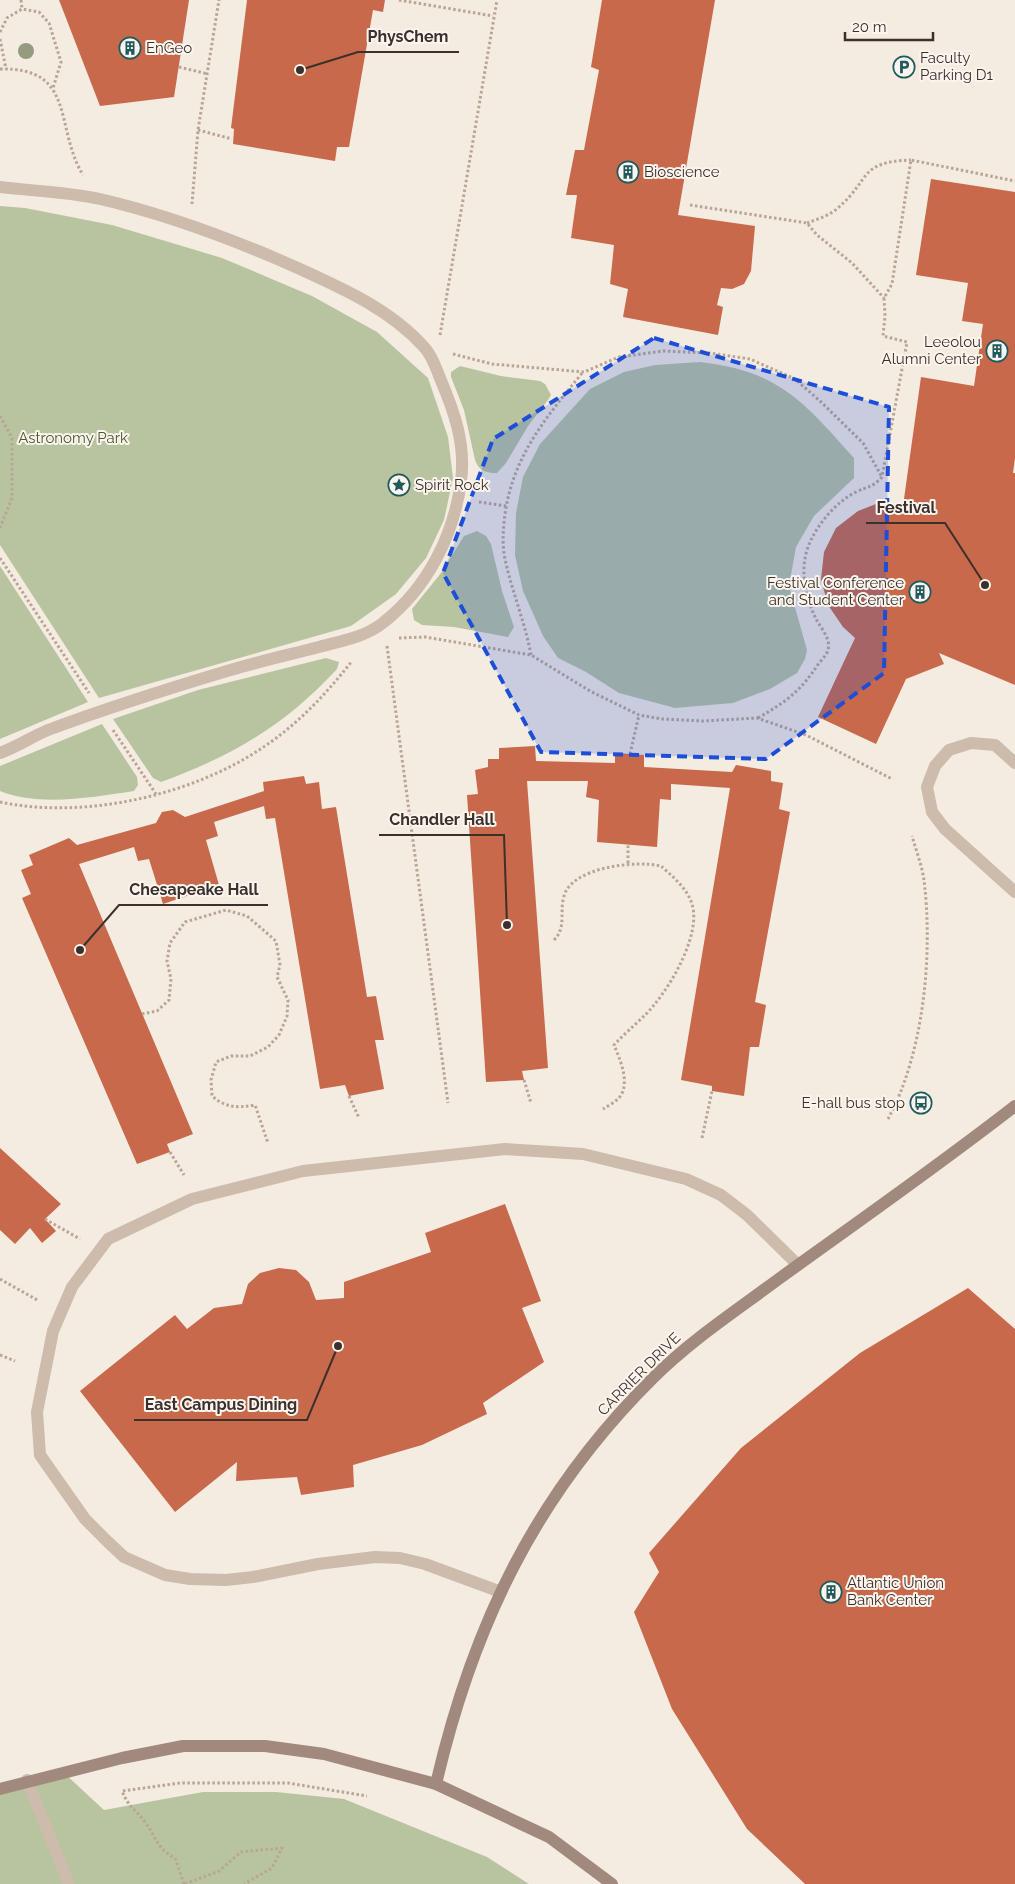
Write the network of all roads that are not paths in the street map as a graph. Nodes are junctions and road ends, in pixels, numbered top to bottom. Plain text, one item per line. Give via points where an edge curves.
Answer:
1 (0, 187) edge
2 (0, 753) edge
3 (1015, 763) edge
4 (1015, 892) edge
5 (1015, 1106) edge
6 (798, 1266) junction
7 (501, 1592) junction
8 (27, 1780) junction
9 (436, 1784) junction
10 (0, 1789) edge
11 (69, 1884) edge
12 (612, 1884) edge

1 - 2 lane via 98,199 190,225 258,250 341,288 394,319 426,349 454,409 462,474 450,532 438,558 384,623 358,636 230,670 101,711
3 - 4 lane via 995,745 971,743 949,750 935,766 927,787 932,812 944,829
5 - 6 street, CARRIER DRIVE
6 - 7 street, CARRIER DRIVE via 684,1350 626,1406 583,1456 548,1506
6 - 7 lane via 747,1215 721,1195 686,1179 583,1154 506,1149 303,1171 192,1199 108,1239 72,1287 53,1331 37,1412 40,1455 85,1519 124,1557 164,1574 226,1580 318,1564 375,1557 400,1558
7 - 9 street, CARRIER DRIVE via 455,1708
8 - 9 street via 183,1746 265,1746 324,1754
8 - 10 street
8 - 11 lane
9 - 12 street via 549,1837

